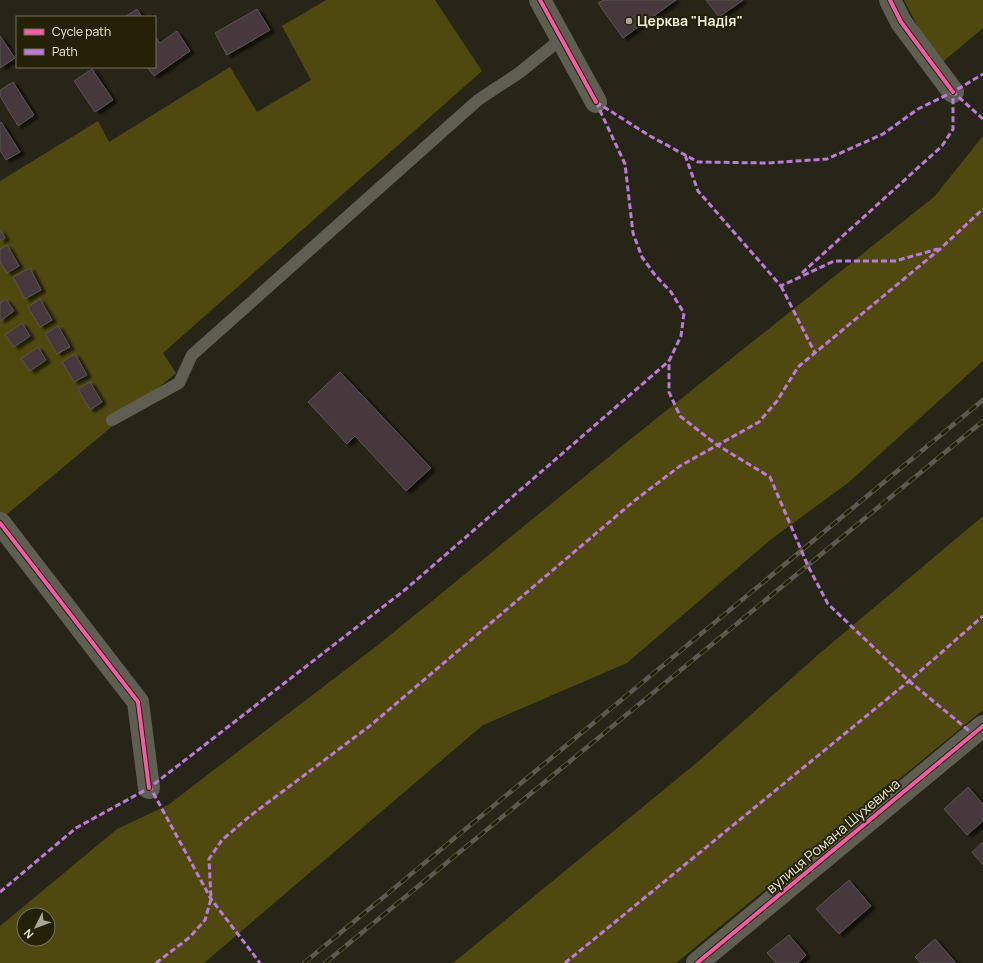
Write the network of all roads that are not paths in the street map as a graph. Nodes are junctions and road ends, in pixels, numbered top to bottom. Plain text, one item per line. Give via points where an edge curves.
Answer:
1 (540, 0) edge
2 (890, 0) edge
3 (561, 39) junction
4 (952, 92) dead end
5 (596, 102) dead end
6 (112, 420) dead end
7 (2, 530) edge
8 (980, 736) edge
9 (149, 788) dead end
10 (697, 963) edge

1 - 3 street
2 - 4 street via 902,22
3 - 5 street
3 - 6 lane via 519,73 478,100 192,355 179,383
7 - 9 street via 138,702
8 - 10 street, вулиця Романа Шухевича

